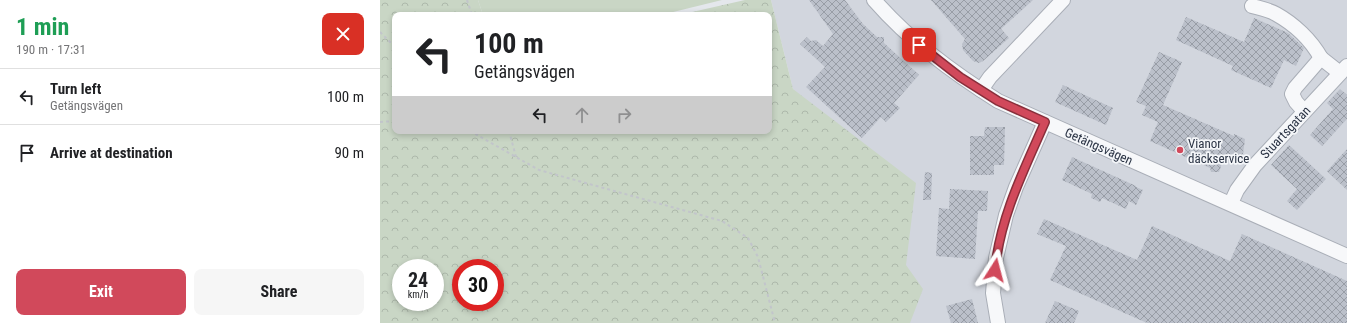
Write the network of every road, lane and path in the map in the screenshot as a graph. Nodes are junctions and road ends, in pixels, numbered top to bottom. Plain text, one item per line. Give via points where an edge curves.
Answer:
1 (466, 0) edge
2 (874, 0) edge
3 (1063, 0) edge
4 (1252, 6) dead end
5 (471, 12) edge
6 (380, 32) edge
7 (392, 44) edge
8 (1320, 58) junction
9 (1344, 69) edge
10 (981, 90) junction
11 (1304, 111) junction
12 (392, 121) edge
13 (380, 122) edge
14 (1045, 122) junction
15 (475, 134) edge
16 (510, 134) edge
17 (516, 157) junction
18 (1231, 203) junction
19 (1347, 256) edge
20 (775, 323) edge
21 (998, 323) edge

1 - 5 path
2 - 10 street, Getängsvägen via 919,45
3 - 10 street via 990,77
4 - 8 street via 1275,14 1300,31 1316,48
6 - 7 path
8 - 9 street
8 - 11 street via 1292,94
9 - 11 street, Stuartsgatan
10 - 14 street, Getängsvägen via 998,101
11 - 18 street, Stuartsgatan via 1250,171
12 - 13 path
14 - 18 street, Getängsvägen
14 - 21 street via 1006,215 996,258 993,292
15 - 17 path
16 - 17 path
17 - 20 path via 539,170 722,221 748,238 758,257
18 - 19 street, Getängsvägen

